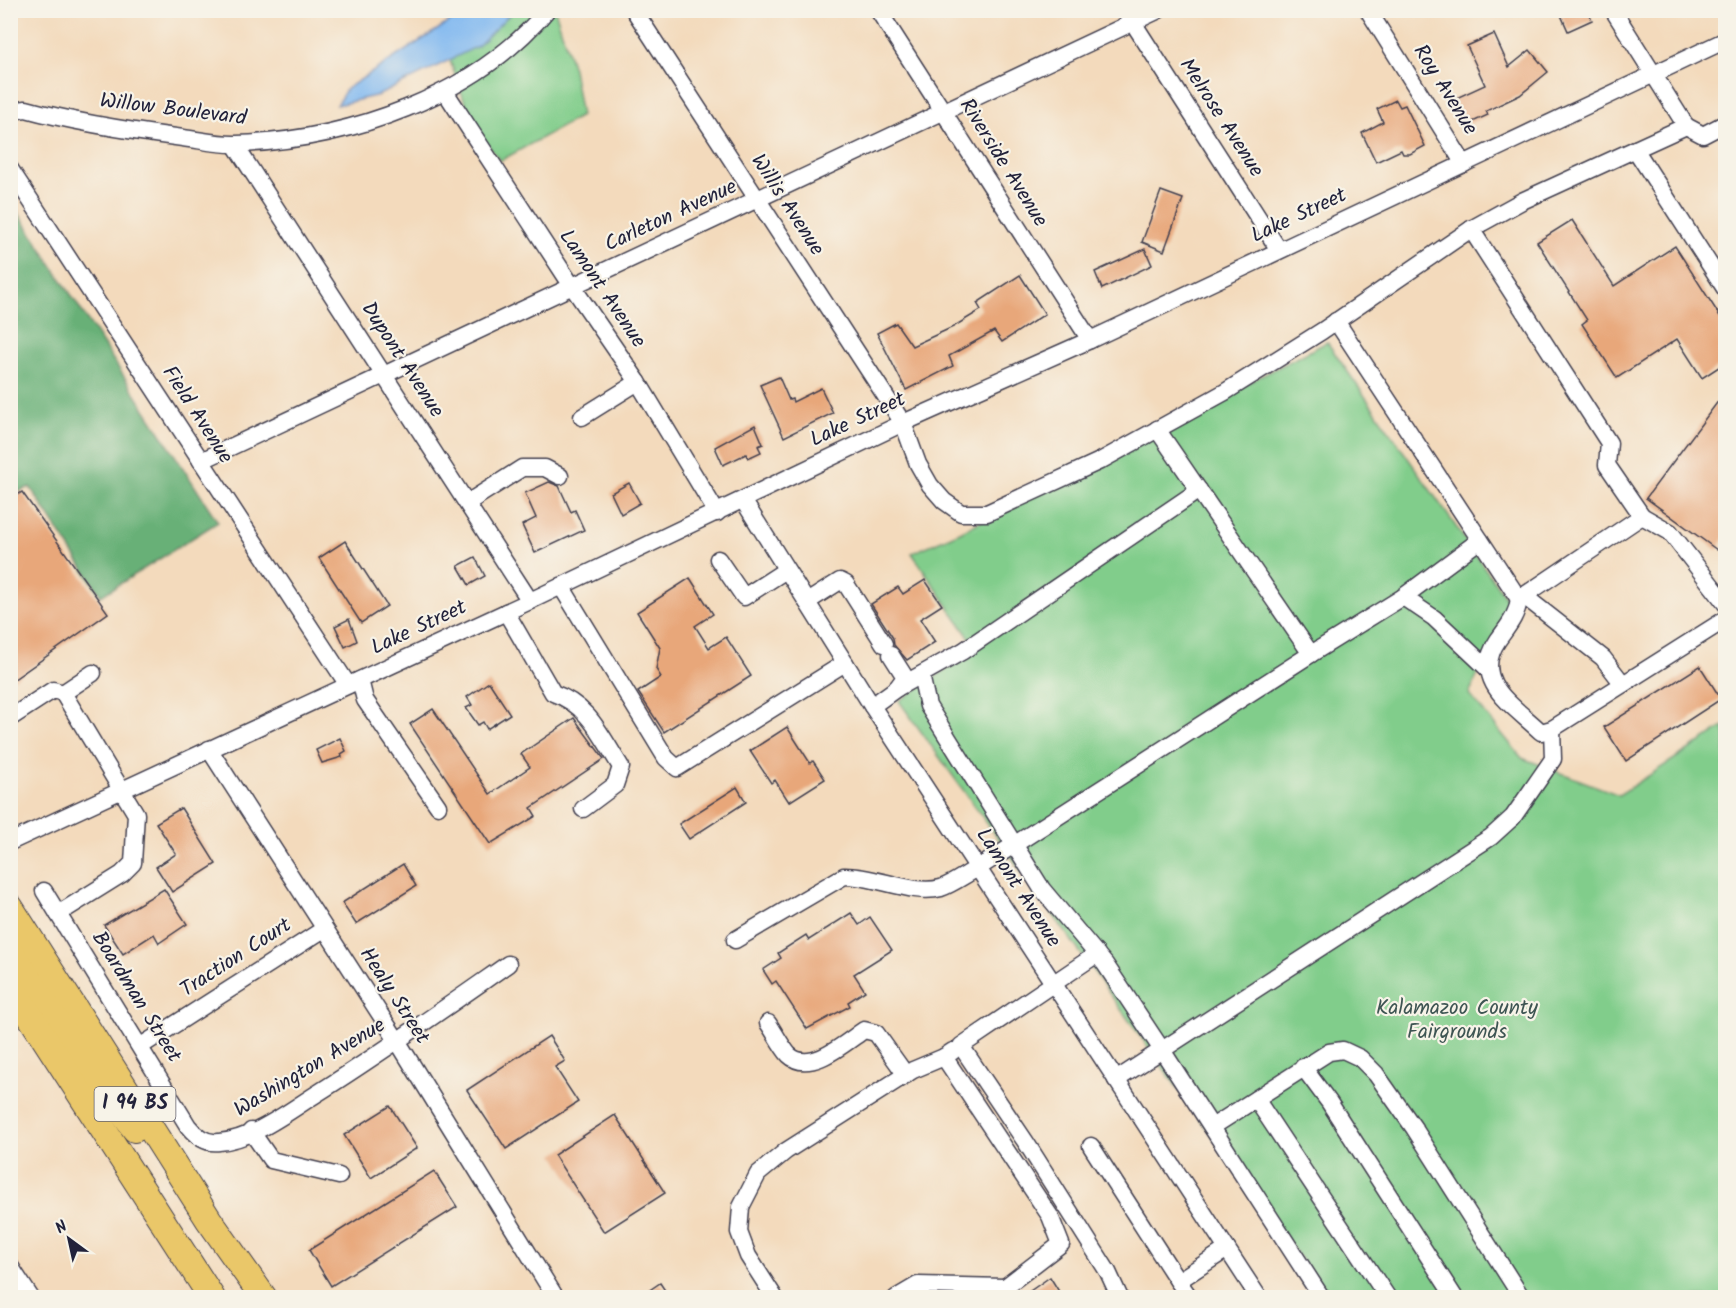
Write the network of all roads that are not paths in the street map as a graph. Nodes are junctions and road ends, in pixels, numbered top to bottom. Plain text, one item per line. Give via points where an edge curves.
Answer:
1 (547, 10) edge
2 (634, 10) edge
3 (878, 10) edge
4 (1159, 10) edge
5 (1368, 10) edge
6 (1613, 10) edge
7 (1129, 16) edge
8 (1725, 40) edge
9 (1655, 75) junction
10 (446, 93) junction
11 (10, 111) edge
12 (944, 111) junction
13 (1725, 123) edge
14 (1686, 126) junction
15 (235, 145) junction
16 (1635, 149) junction
17 (1464, 164) junction
18 (10, 169) edge
19 (758, 201) junction
20 (1471, 229) junction
21 (1279, 250) junction
22 (572, 286) junction
23 (1725, 290) edge
24 (1336, 321) junction
25 (1090, 340) junction
26 (385, 374) junction
27 (638, 382) junction
28 (582, 417) dead end
29 (903, 423) junction
30 (1157, 429) junction
31 (201, 461) junction
32 (560, 476) dead end
33 (1199, 490) junction
34 (743, 500) junction
35 (467, 503) junction
36 (717, 513) junction
37 (1642, 516) junction
38 (1480, 540) junction
39 (718, 559) dead end
40 (786, 570) junction
41 (561, 586) junction
42 (1403, 597) junction
43 (1521, 598) junction
44 (530, 602) junction
45 (807, 602) junction
46 (1725, 604) edge
47 (506, 612) junction
48 (1725, 619) edge
49 (1311, 654) junction
50 (845, 663) junction
51 (1487, 668) junction
52 (93, 673) dead end
53 (921, 675) junction
54 (354, 683) junction
55 (1623, 684) junction
56 (897, 688) junction
57 (63, 693) junction
58 (872, 706) junction
59 (10, 718) edge
60 (1552, 729) junction
61 (209, 749) junction
62 (120, 790) junction
63 (438, 806) dead end
64 (583, 809) dead end
65 (10, 842) edge
66 (1014, 844) junction
67 (978, 868) junction
68 (44, 891) dead end
69 (10, 908) edge
70 (58, 914) junction
71 (324, 928) junction
72 (735, 940) dead end
73 (10, 951) edge
74 (1097, 954) junction
75 (508, 964) dead end
76 (1053, 983) junction
77 (10, 985) edge
78 (768, 1023) dead end
79 (398, 1042) junction
80 (141, 1046) junction
81 (961, 1046) junction
82 (1162, 1050) junction
83 (944, 1057) junction
84 (1303, 1067) junction
85 (906, 1075) junction
86 (1116, 1080) junction
87 (1256, 1099) junction
88 (1212, 1127) junction
89 (251, 1131) junction
90 (219, 1142) joint
91 (1091, 1146) dead end
92 (173, 1163) junction
93 (339, 1176) dead end
94 (1227, 1249) junction
95 (10, 1266) edge
96 (1178, 1281) junction
97 (1000, 1292) edge
98 (31, 1298) edge
99 (212, 1298) edge
100 (264, 1298) edge
101 (556, 1298) edge
102 (775, 1298) edge
103 (896, 1298) edge
104 (1119, 1298) edge
105 (1190, 1298) edge
106 (1259, 1298) edge
107 (1322, 1298) edge
108 (1388, 1298) edge
109 (1455, 1298) edge
110 (1522, 1298) edge

1 - 10 street, Willow Boulevard via 513,46
2 - 19 street, Willis Avenue
3 - 12 street, Riverside Avenue
4 - 7 street, Carleton Avenue
5 - 17 street, Roy Avenue
6 - 9 street
7 - 12 street, Carleton Avenue
7 - 21 street, Melrose Avenue
8 - 9 street, Lake Street
9 - 14 street
9 - 17 street, Lake Street
10 - 15 street, Willow Boulevard via 327,132
10 - 22 street, Lamont Avenue
11 - 15 street, Willow Boulevard via 26,109 128,130
12 - 19 street, Carleton Avenue
12 - 25 street, Riverside Avenue
13 - 14 street via 1703,135
14 - 16 street, Willis Avenue
15 - 26 street, Dupont Avenue
16 - 20 street, Willis Avenue
16 - 23 street
17 - 21 street, Lake Street
18 - 31 street, Field Avenue
19 - 22 street, Carleton Avenue
19 - 29 street, Willis Avenue
20 - 24 street, Willis Avenue
20 - 37 street via 1610,443 1606,465
21 - 25 street, Lake Street
22 - 26 street, Carleton Avenue
22 - 27 street, Lamont Avenue
24 - 30 street, Willis Avenue via 1225,392
24 - 38 street
25 - 29 street, Lake Street
26 - 31 street, Carleton Avenue
26 - 35 street, Dupont Avenue
27 - 28 street
27 - 36 street, Lamont Avenue
29 - 30 street, Willis Avenue via 930,484 961,513 987,513 1100,461
29 - 34 street, Lake Street
30 - 33 street
31 - 54 street, Field Avenue
32 - 35 street via 545,468 522,468
33 - 49 street
33 - 53 street via 963,651
34 - 36 street, Lake Street
34 - 40 street, Lamont Avenue
35 - 44 street, Dupont Avenue
36 - 41 street, Lake Street
37 - 43 street
37 - 46 street via 1670,532
38 - 42 street
38 - 43 street
39 - 40 street via 744,597
40 - 45 street, Lamont Avenue
41 - 44 street, Lake Street
41 - 50 street via 666,758 677,768
42 - 49 street
42 - 51 street via 1440,624
43 - 51 street via 1517,613 1489,653
43 - 55 street via 1603,658
44 - 47 street, Lake Street
45 - 50 street, Lamont Avenue
45 - 56 street via 840,582 846,584 905,677
47 - 54 street, Lake Street
47 - 64 street via 553,693 582,708 621,766 615,785
48 - 55 street
49 - 66 street
50 - 58 street, Lamont Avenue
51 - 60 street via 1492,685 1540,732
52 - 57 street
53 - 56 street
53 - 66 street via 928,706
54 - 61 street, Lake Street
54 - 63 street, Field Avenue
55 - 60 street
56 - 58 street
57 - 59 street via 53,690
57 - 62 street
58 - 67 street, Lamont Avenue
60 - 82 street via 1553,759 1512,817 1491,837
61 - 62 street, Lake Street
61 - 71 street, Healy Street
62 - 65 street, Lake Street
62 - 70 street via 136,814 133,862 122,874
66 - 67 street
66 - 74 street via 1042,889
67 - 72 street via 941,888 928,890 844,876
67 - 76 street, Lamont Avenue
68 - 70 street, Boardman Street
69 - 92 highway, I 94 BS
70 - 80 street, Boardman Street
71 - 79 street, Healy Street
71 - 80 street, Traction Court
73 - 92 highway via 109,1098 153,1151
74 - 76 street
74 - 82 street
75 - 79 street, Washington Avenue
76 - 81 street
76 - 86 street, Lamont Avenue
77 - 99 highway, I 94 BS
78 - 85 street via 790,1056 810,1062 864,1030 876,1033
79 - 89 street, Washington Avenue
79 - 101 street, Healy Street
80 - 90 street, Boardman Street via 195,1134
81 - 83 street
81 - 104 street via 1065,1203 1108,1272
82 - 86 street
82 - 88 street
83 - 85 street
83 - 97 street via 1050,1216 1061,1244
84 - 87 street
84 - 109 street
84 - 110 street via 1329,1052 1343,1050 1360,1058 1376,1074
85 - 102 street via 786,1151 764,1167 750,1185 741,1207 739,1232 748,1256
86 - 94 street, Lamont Avenue
87 - 88 street
87 - 108 street
88 - 107 street
89 - 90 street, Washington Avenue
89 - 93 street via 271,1160
91 - 96 street
92 - 100 highway, I 94 BS
94 - 96 street
94 - 106 street, Lamont Avenue
95 - 98 street
96 - 105 street
97 - 103 street via 918,1285

